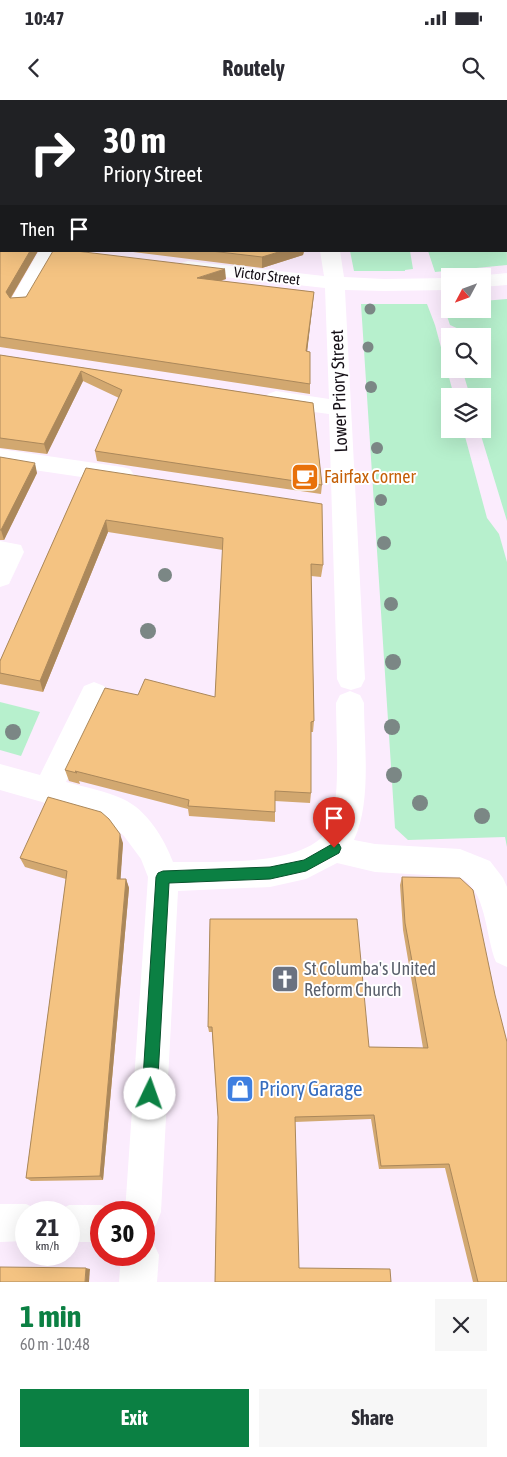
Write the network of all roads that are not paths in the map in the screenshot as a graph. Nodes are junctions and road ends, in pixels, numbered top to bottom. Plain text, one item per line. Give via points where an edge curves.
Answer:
1 (48, 252) edge
2 (330, 252) edge
3 (172, 265) edge
4 (507, 279) edge
5 (491, 280) edge
6 (335, 284) junction
7 (441, 284) edge
8 (20, 301) edge
9 (253, 395) edge
10 (340, 408) junction
11 (0, 457) edge
12 (141, 478) edge
13 (6, 551) edge
14 (0, 576) edge
15 (94, 694) dead end
16 (0, 777) edge
17 (48, 790) junction
18 (334, 848) junction
19 (163, 877) junction
20 (507, 951) edge
21 (144, 1201) edge
22 (0, 1223) edge
23 (15, 1223) edge
24 (139, 1266) edge
25 (138, 1282) edge

1 - 8 street
2 - 6 street, Lower Priory Street
3 - 6 street, Victor Street
4 - 5 street
6 - 7 street, Victor Street
6 - 10 street, Lower Priory Street
9 - 10 street
10 - 18 street, Lower Priory Street via 334,507 351,691 350,799 345,826
11 - 12 street
13 - 14 street
15 - 17 street
16 - 17 street
17 - 19 street via 114,809 135,826 154,852
18 - 19 street via 306,865 270,873
18 - 20 street via 376,858 460,863 479,871 492,888
19 - 21 street
22 - 23 street
24 - 25 street

